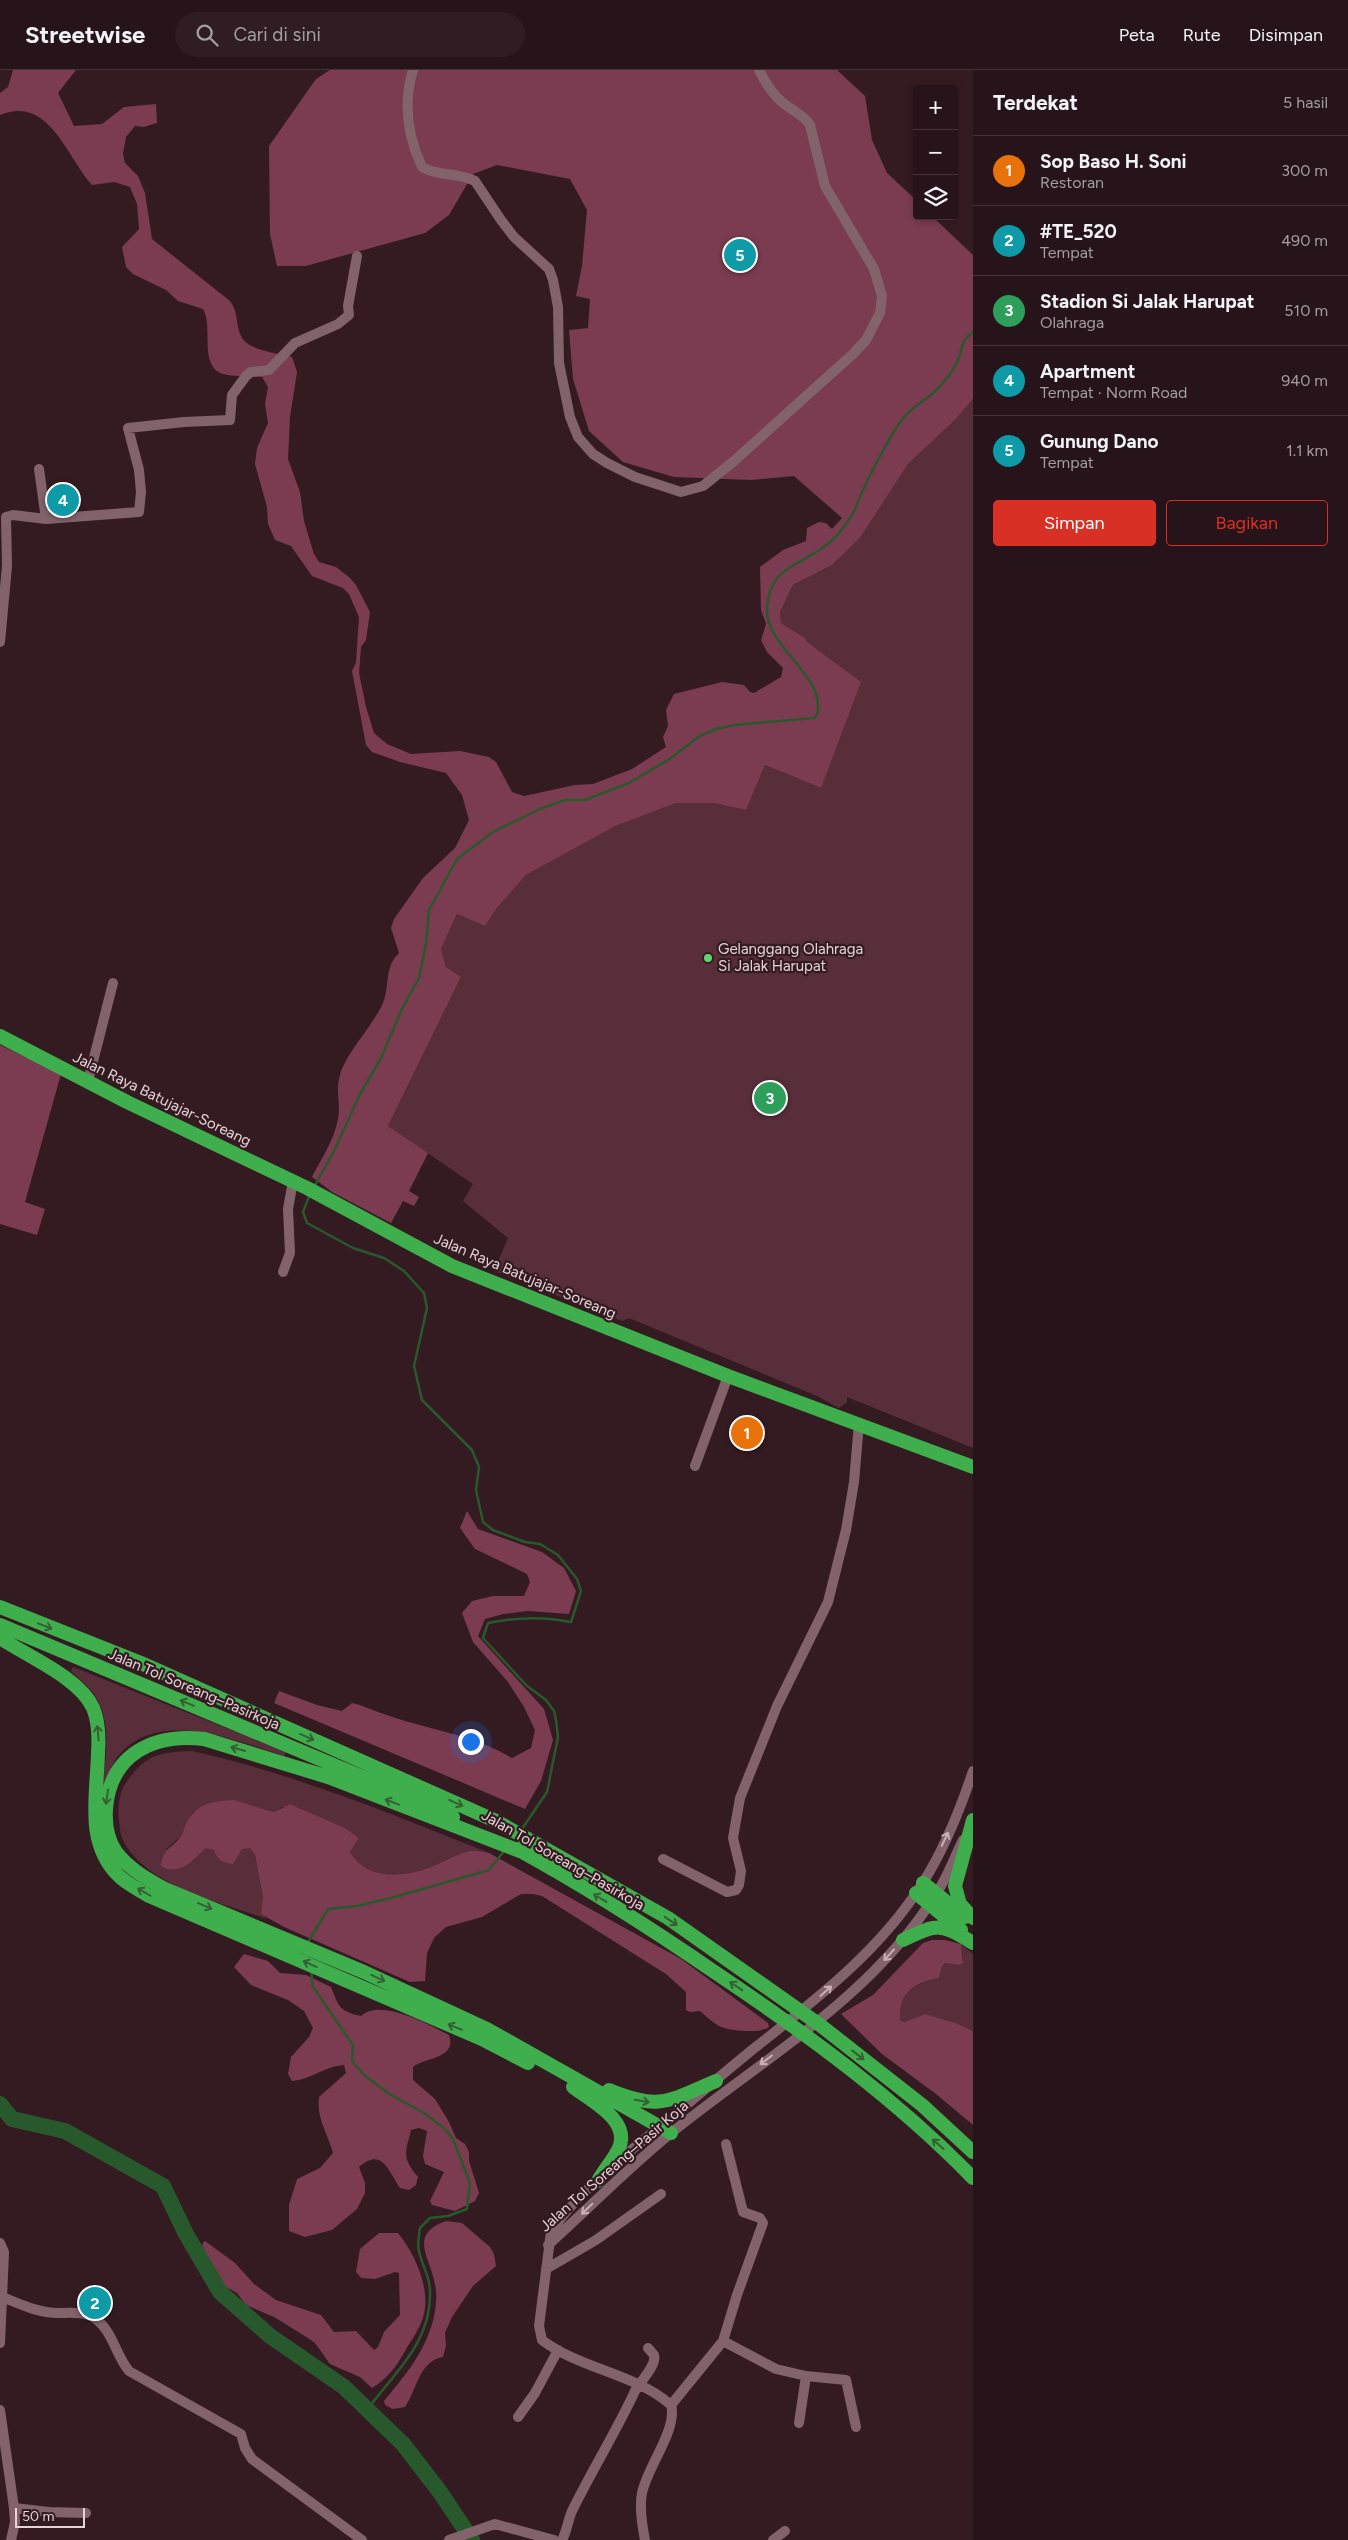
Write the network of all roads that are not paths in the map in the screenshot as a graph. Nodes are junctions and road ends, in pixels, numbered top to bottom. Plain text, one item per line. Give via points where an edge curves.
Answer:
1 (413, 70) edge
2 (759, 70) edge
3 (357, 256) dead end
4 (39, 469) dead end
5 (46, 519) junction
6 (0, 642) edge
7 (113, 983) dead end
8 (0, 1036) edge
9 (88, 1081) junction
10 (293, 1181) junction
11 (283, 1272) dead end
12 (728, 1376) junction
13 (859, 1423) junction
14 (696, 1466) dead end
15 (973, 1466) edge
16 (0, 1607) edge
17 (0, 1625) edge
18 (0, 1638) edge
19 (973, 1771) edge
20 (973, 1820) edge
21 (488, 1837) junction
22 (663, 1859) dead end
23 (920, 1888) junction
24 (933, 1898) junction
25 (973, 1918) edge
26 (973, 1924) edge
27 (903, 1940) junction
28 (973, 1942) edge
29 (549, 2064) junction
30 (716, 2081) junction
31 (573, 2087) junction
32 (662, 2133) junction
33 (959, 2138) junction
34 (726, 2144) dead end
35 (973, 2145) edge
36 (973, 2152) edge
37 (973, 2178) edge
38 (598, 2181) junction
39 (661, 2194) dead end
40 (0, 2243) edge
41 (548, 2246) junction
42 (546, 2269) junction
43 (1, 2292) edge
44 (1, 2325) edge
45 (723, 2341) junction
46 (0, 2343) edge
47 (648, 2348) dead end
48 (558, 2350) junction
49 (806, 2376) junction
50 (638, 2385) junction
51 (671, 2405) junction
52 (0, 2410) edge
53 (518, 2417) dead end
54 (799, 2423) dead end
55 (856, 2427) dead end
56 (14, 2508) junction
57 (86, 2513) dead end
58 (785, 2531) dead end
59 (451, 2539) edge
60 (11, 2540) edge
61 (362, 2540) edge
62 (554, 2540) edge
63 (562, 2540) edge
64 (645, 2540) edge
65 (773, 2540) edge

1 - 2 street via 407,98 408,125 422,166 437,174 466,176 475,181 505,226 549,270 558,307 559,363 570,417 578,437 593,454 607,463 635,477 681,492 703,486 853,354 874,327 882,304 874,269 826,186 810,125 806,118 782,102
3 - 5 street via 349,315 338,324 295,343 269,370 251,372 246,376 232,395 230,420 128,428 139,470 141,492 137,512
4 - 5 street
5 - 6 street via 6,517 7,566
7 - 9 street
8 - 9 highway, Jalan Raya Batujajar-Soreang
9 - 10 highway, Jalan Raya Batujajar-Soreang
10 - 11 street via 288,1209 290,1253
10 - 12 highway, Jalan Raya Batujajar-Soreang via 452,1266
12 - 13 highway, Jalan Raya Batujajar-Soreang
12 - 14 street
13 - 15 highway, Jalan Raya Batujajar-Soreang
13 - 22 street via 852,1491 828,1602 777,1706 740,1798 733,1838 741,1871 739,1885 736,1890 726,1892
16 -> 33 highway, Jalan Tol Soreang–Pasirkoja via 141,1663 496,1821 538,1843 668,1918 820,2025
21 -> 17 highway, Jalan Tol Soreang–Pasirkoja via 403,1794
31 -> 18 highway via 482,2039 148,1895 120,1877 108,1864 96,1836 94,1812 99,1732 93,1708 64,1676
23 -> 19 street, Jalan Tol Soreang–Pasir Koja via 963,1801
20 - 24 street, Jalan Tol Soreang–Pasir Koja
20 - 25 highway via 955,1886 960,1904
21 -> 29 highway via 328,1777 186,1737 159,1741 125,1760 109,1786 105,1825 116,1851 127,1865 165,1889 333,1959 488,2030
37 -> 21 highway, Jalan Tol Soreang–Pasirkoja via 874,2088 809,2036 657,1933 527,1854
23 - 24 highway
30 -> 23 street, Jalan Tol Soreang–Pasir Koja via 831,1987 868,1950
24 - 26 highway
24 - 27 street, Jalan Tol Soreang–Pasir Koja
24 - 28 highway
27 - 28 highway via 927,1929 942,1927
27 -> 32 street, Jalan Tol Soreang–Pasir Koja via 821,2018
29 -> 30 highway via 622,2096 654,2103 678,2098
29 - 32 highway
30 - 32 street, Jalan Tol Soreang–Pasir Koja
31 - 32 highway
31 - 38 highway via 612,2117 621,2133 618,2149
32 - 38 street, Jalan Tol Soreang–Pasir Koja
32 -> 41 street, Jalan Tol Soreang–Pasir Koja
33 - 35 highway
33 - 36 highway, Jalan Tol Soreang–Pasirkoja
34 - 45 street via 743,2212 760,2218 763,2223
38 - 41 street, Jalan Tol Soreang–Pasir Koja via 559,2220 551,2232
39 - 42 street via 596,2240
40 - 43 street via 4,2252
41 - 42 street
42 - 48 street via 539,2334 542,2340
43 - 44 street
43 - 61 street via 43,2312 81,2313 95,2318 106,2330 130,2371 241,2434 252,2459
44 - 46 street
45 - 49 street via 776,2369
45 - 51 street
47 - 50 street via 655,2362
48 - 50 street
48 - 53 street
49 - 54 street
49 - 55 street via 846,2380
50 - 51 street
50 - 63 street via 620,2426 571,2513
51 - 64 street via 671,2423 642,2494
52 - 56 street
56 - 57 street
56 - 60 street
58 - 65 street
59 - 62 street via 476,2529 502,2524

